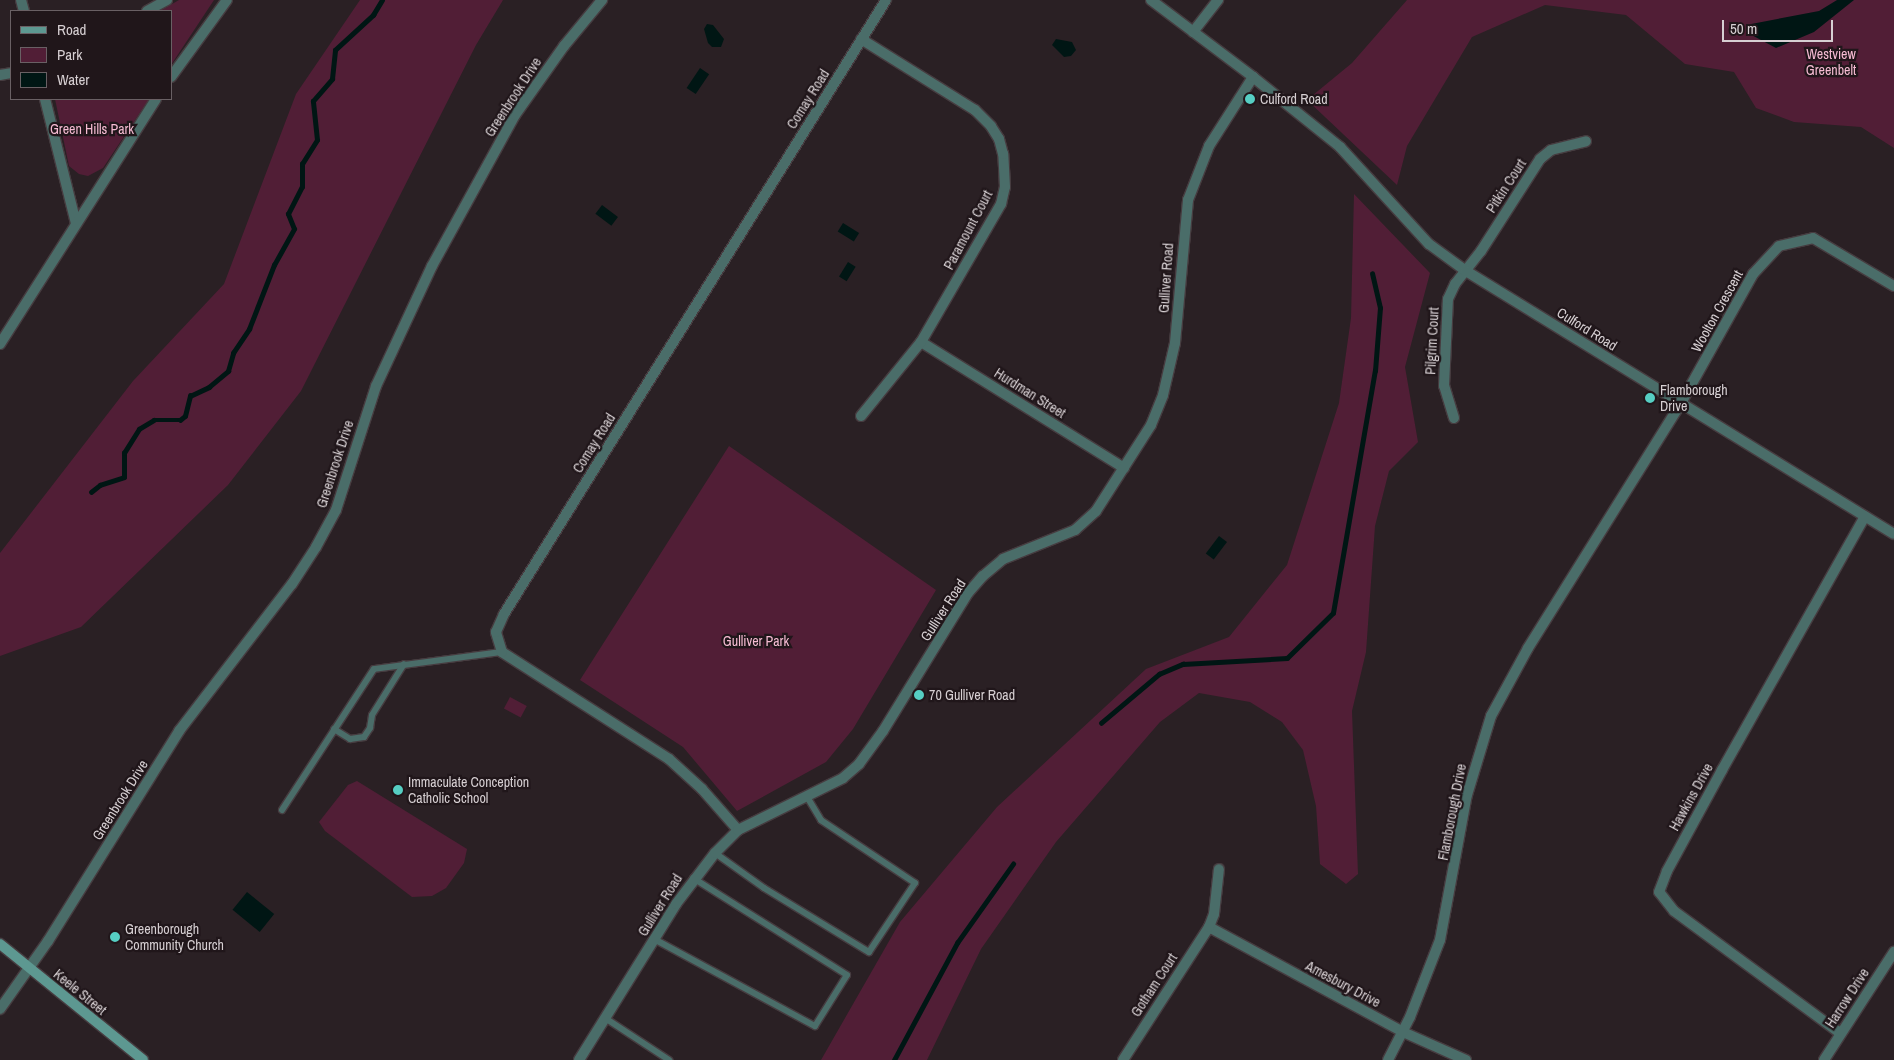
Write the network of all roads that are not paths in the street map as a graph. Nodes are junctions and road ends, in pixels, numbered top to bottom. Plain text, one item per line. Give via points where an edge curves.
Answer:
1 (167, 0) edge
2 (227, 0) edge
3 (602, 0) edge
4 (886, 0) edge
5 (1151, 0) edge
6 (1218, 0) edge
7 (149, 10) edge
8 (1193, 32) junction
9 (862, 39) junction
10 (172, 76) edge
11 (1254, 77) junction
12 (45, 100) edge
13 (155, 100) edge
14 (1586, 141) dead end
15 (76, 223) junction
16 (1466, 270) junction
17 (1894, 286) edge
18 (921, 342) junction
19 (0, 344) edge
20 (1681, 403) junction
21 (861, 416) dead end
22 (1454, 418) dead end
23 (1124, 468) junction
24 (1866, 516) junction
25 (1894, 534) edge
26 (502, 652) junction
27 (404, 664) junction
28 (334, 729) junction
29 (807, 797) junction
30 (282, 810) dead end
31 (738, 830) junction
32 (714, 853) junction
33 (1219, 869) dead end
34 (693, 878) junction
35 (1209, 927) junction
36 (654, 939) junction
37 (0, 944) edge
38 (1894, 952) edge
39 (29, 968) junction
40 (0, 1009) edge
41 (605, 1018) junction
42 (1403, 1032) junction
43 (1840, 1033) junction
44 (143, 1060) edge
45 (579, 1060) edge
46 (669, 1060) edge
47 (1123, 1060) edge
48 (1388, 1060) edge
49 (1466, 1060) edge
50 (1824, 1060) edge

1 - 7 street
2 - 10 street
3 - 39 street, Greenbrook Drive via 564,46 515,115 432,266 376,386 336,510 316,548 179,732
4 - 9 street, Comay Road
5 - 8 street, Culford Road
6 - 8 street
8 - 11 street, Culford Road
9 - 18 street, Paramount Court via 975,110 991,126 1003,154 1005,187 1000,204
9 - 26 street, Comay Road via 504,614 496,632
11 - 16 street, Culford Road via 1340,147 1429,244
11 - 23 street, Gulliver Road via 1220,127 1199,168 1184,220 1171,368 1151,425
12 - 15 street
13 - 15 street
14 - 16 street, Pitkin Court via 1551,150 1540,159
15 - 19 street
16 - 20 street, Culford Road
16 - 22 street, Pilgrim Court via 1448,299 1444,386
17 - 20 street, Woolton Crescent via 1813,238 1779,246 1753,274
18 - 21 street, Paramount Court
18 - 23 street, Hurdman Street
20 - 24 street, Culford Road
20 - 42 street, Flamborough Drive via 1528,648 1492,716 1467,795 1440,940
23 - 29 street, Gulliver Road via 1096,511 1075,530 1003,560 983,576 968,593 869,752 843,778
24 - 25 street, Culford Road
24 - 43 street, Hawkins Drive via 1717,778 1659,892 1674,911
26 - 27 lane
26 - 31 street via 669,759 702,788
27 - 28 lane via 374,669
27 - 28 lane via 372,715 370,728 364,737 350,739
28 - 30 lane
29 - 31 street, Gulliver Road
29 - 32 lane via 821,820 915,883 869,952
31 - 32 street, Gulliver Road
32 - 34 street, Gulliver Road
33 - 35 street, Gotham Court via 1214,914
34 - 36 street, Gulliver Road
34 - 36 lane via 847,975 815,1026
35 - 42 street, Amesbury Drive
35 - 47 street, Gotham Court
36 - 41 street, Gulliver Road
37 - 39 main road, Keele Street
38 - 43 street, Harrow Drive
39 - 40 street, Greenbrook Drive
39 - 44 main road, Keele Street
41 - 45 street, Gulliver Road
41 - 46 lane
42 - 48 street, Flamborough Drive
42 - 49 street, Amesbury Drive
43 - 50 street, Harrow Drive

